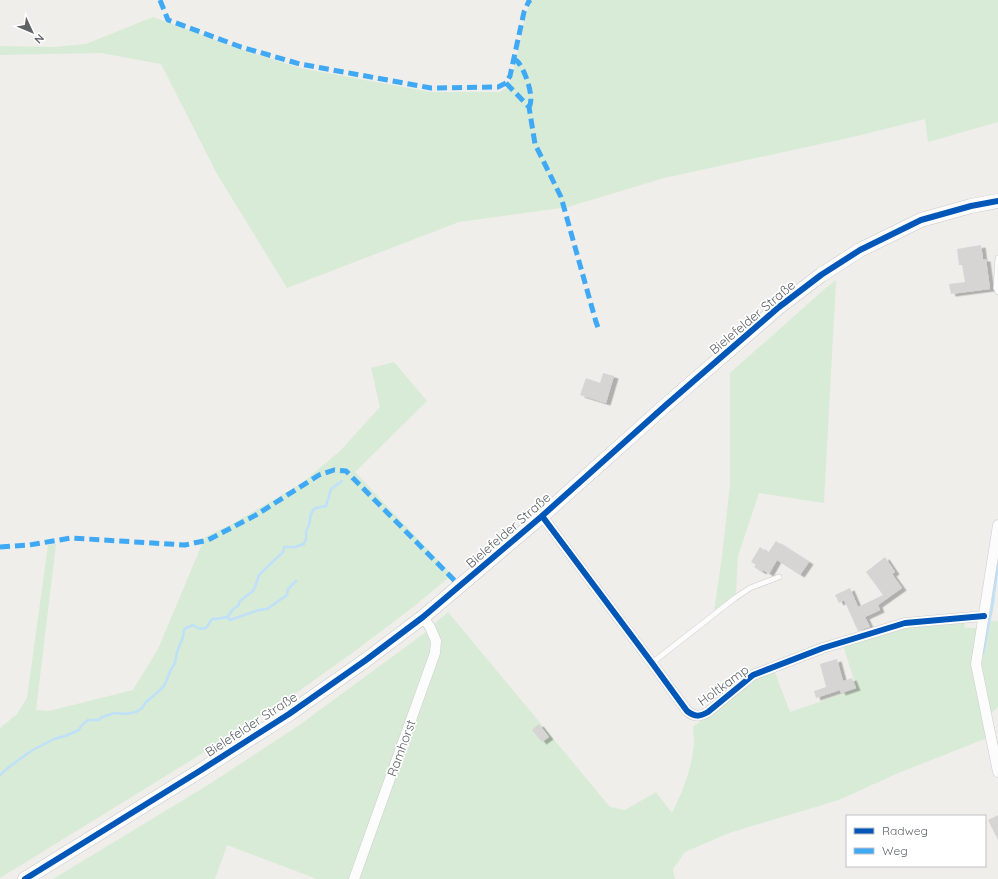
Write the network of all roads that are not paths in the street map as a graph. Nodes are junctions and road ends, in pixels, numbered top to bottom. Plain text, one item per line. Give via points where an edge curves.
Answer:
1 (998, 200) edge
2 (998, 258) edge
3 (998, 292) edge
4 (542, 516) junction
5 (998, 526) edge
6 (779, 577) dead end
7 (984, 616) junction
8 (423, 617) junction
9 (652, 663) junction
10 (998, 772) edge
11 (25, 879) edge
12 (354, 879) edge

1 - 4 main road, Bielefelder Straße via 921,220 860,250 821,275 741,339
2 - 3 lane
4 - 8 main road, Bielefelder Straße
4 - 9 street, Holtkamp
5 - 7 street
6 - 9 lane via 750,588 735,598
7 - 9 street, Holtkamp via 905,623 823,648 753,675 702,715 692,715 686,711
7 - 10 street via 976,664
8 - 11 main road, Bielefelder Straße via 289,714
8 - 12 street, Ramhorst via 436,641 435,654

